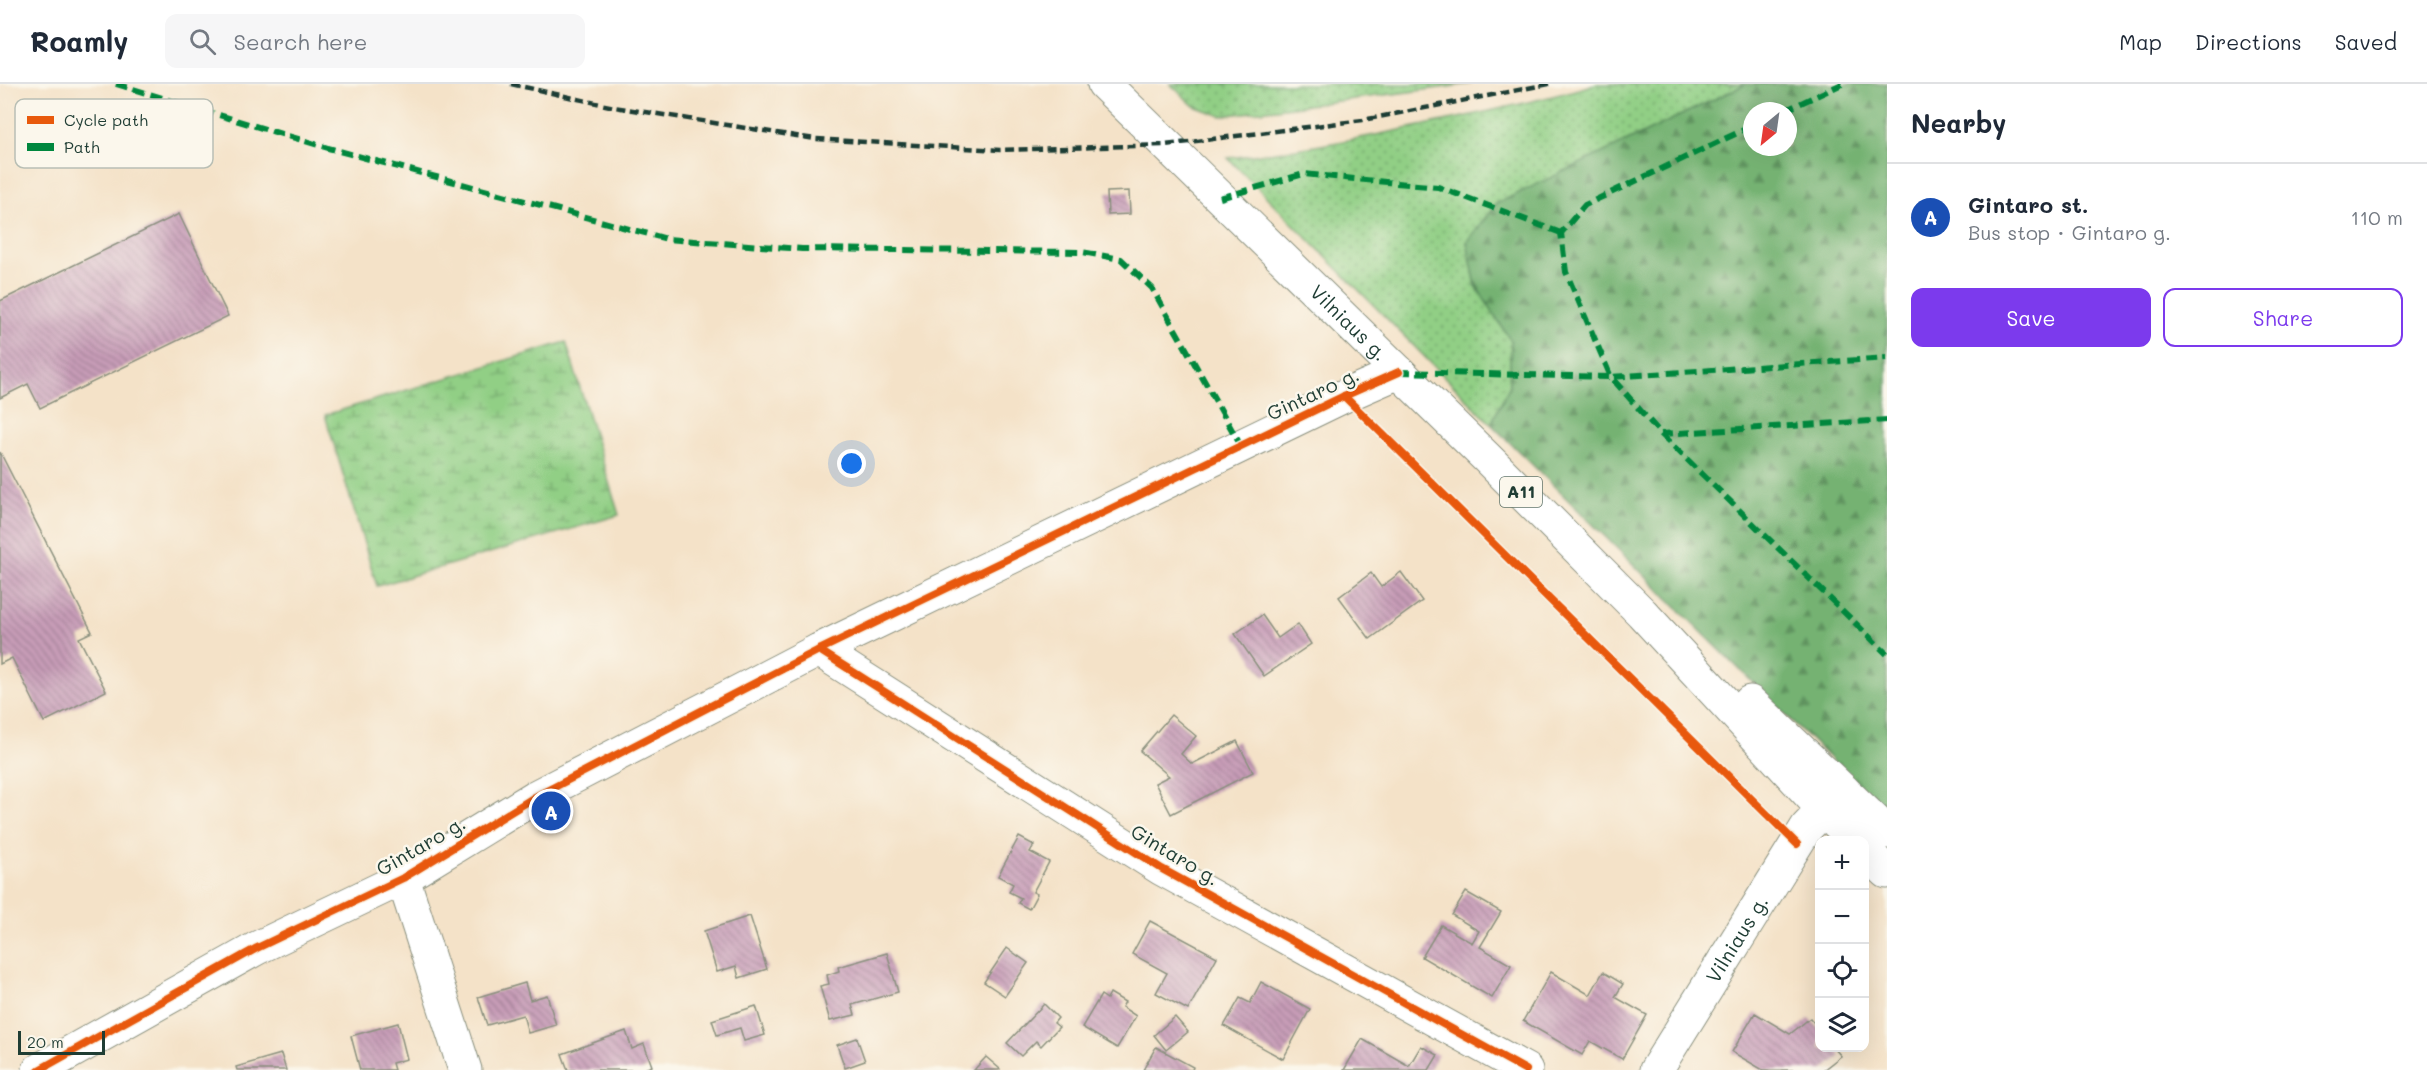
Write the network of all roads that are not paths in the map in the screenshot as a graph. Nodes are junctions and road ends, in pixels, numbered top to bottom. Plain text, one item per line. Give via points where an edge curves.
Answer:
1 (1104, 84) edge
2 (1399, 372) junction
3 (819, 650) junction
4 (1833, 800) junction
5 (1887, 832) edge
6 (1853, 836) edge
7 (1869, 855) edge
8 (1887, 872) edge
9 (403, 878) junction
10 (39, 1070) edge
11 (465, 1070) edge
12 (1526, 1070) edge
13 (1656, 1070) edge

1 - 2 main road, Vilniaus g. / A11
2 - 3 main road, Gintaro g.
2 - 4 main road, Vilniaus g. / A11
3 - 9 main road, Gintaro g. via 535,797
3 - 12 main road, Gintaro g. via 1162,869
4 - 5 main road, Vilniaus g. / A11
4 - 6 main road, Vilniaus g. / A11
4 - 13 main road, Vilniaus g. via 1807,827
7 - 8 main road
9 - 10 main road, Gintaro g. via 257,948
9 - 11 main road

